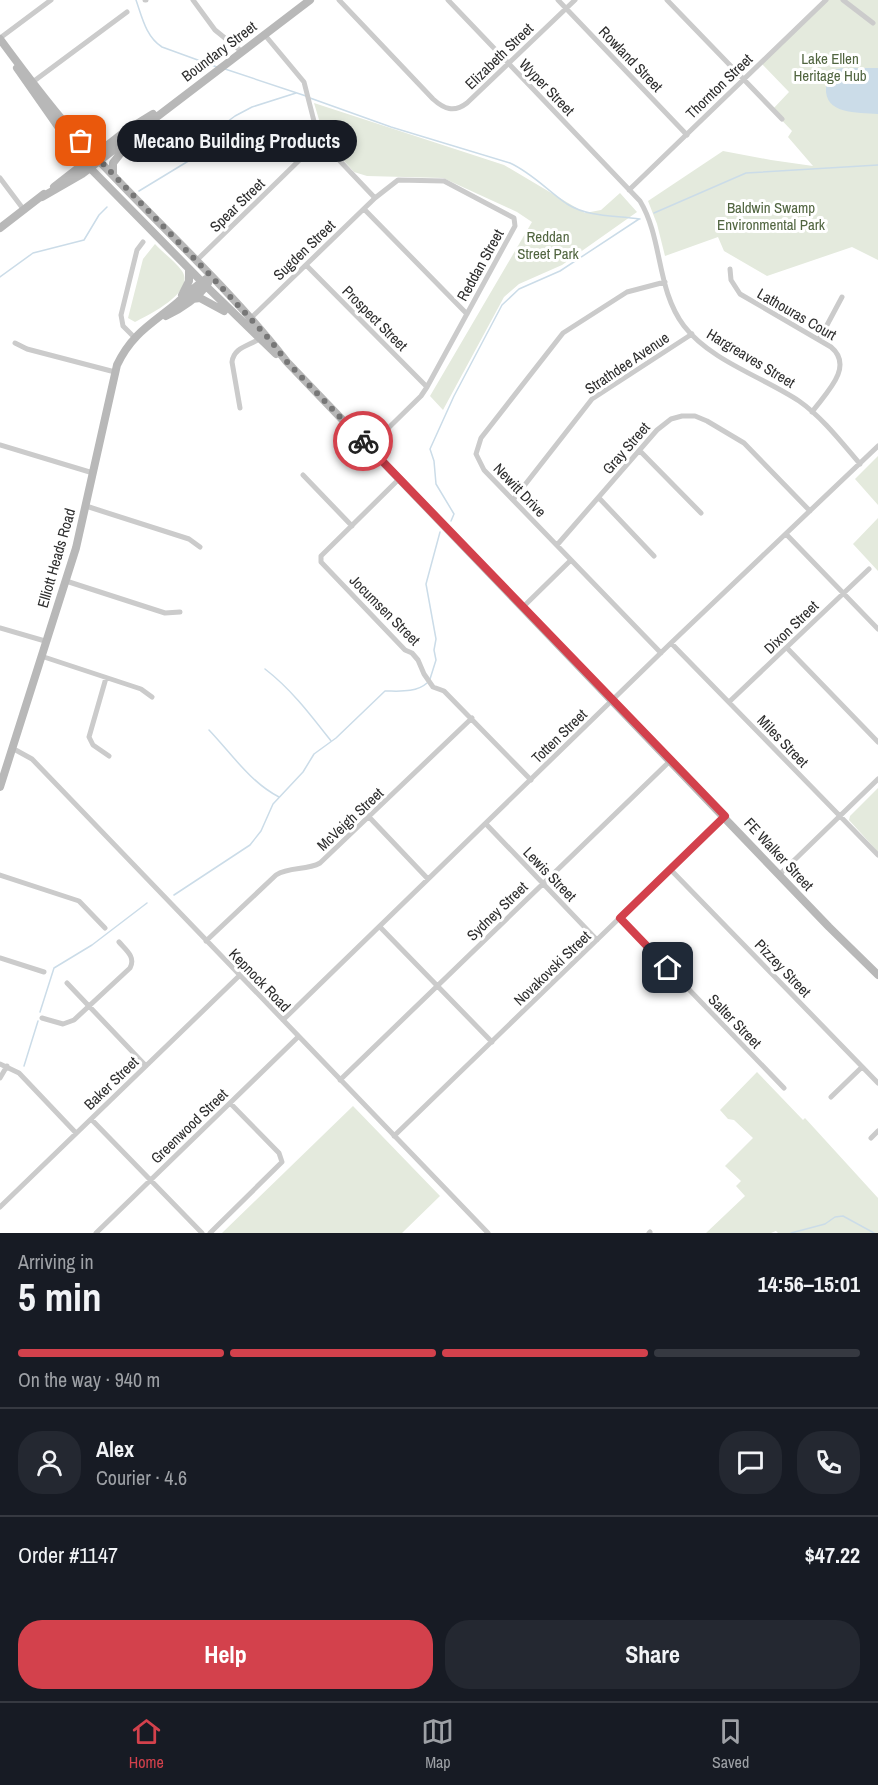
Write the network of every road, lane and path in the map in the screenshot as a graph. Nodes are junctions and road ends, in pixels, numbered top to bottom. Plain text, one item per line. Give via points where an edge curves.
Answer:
1 (51, 0) edge
2 (193, 0) edge
3 (310, 0) edge
4 (339, 0) edge
5 (448, 0) edge
6 (558, 0) edge
7 (575, 0) edge
8 (667, 0) edge
9 (826, 0) edge
10 (843, 0) edge
11 (566, 8) junction
12 (127, 12) dead end
13 (873, 23) dead end
14 (264, 34) junction
15 (1, 40) edge
16 (242, 51) junction
17 (508, 63) junction
18 (743, 79) junction
19 (31, 83) junction
20 (174, 102) junction
21 (782, 119) dead end
22 (143, 127) junction
23 (687, 135) junction
24 (320, 140) junction
25 (97, 157) junction
26 (88, 165) junction
27 (113, 175) junction
28 (0, 178) edge
29 (629, 190) junction
30 (375, 198) junction
31 (364, 209) junction
32 (24, 210) junction
33 (0, 228) edge
34 (143, 242) dead end
35 (196, 261) junction
36 (306, 265) junction
37 (188, 268) junction
38 (730, 269) dead end
39 (211, 276) junction
40 (665, 282) junction
41 (203, 284) junction
42 (842, 297) dead end
43 (191, 299) junction
44 (174, 305) junction
45 (467, 314) junction
46 (250, 319) junction
47 (154, 321) junction
48 (250, 330) junction
49 (692, 334) junction
50 (134, 337) junction
51 (262, 337) junction
52 (819, 340) junction
53 (15, 343) dead end
54 (115, 372) junction
55 (427, 387) junction
56 (240, 408) dead end
57 (812, 412) junction
58 (0, 445) edge
59 (878, 446) edge
60 (369, 447) junction
61 (640, 451) junction
62 (860, 464) junction
63 (93, 473) junction
64 (303, 475) dead end
65 (399, 479) junction
66 (599, 498) junction
67 (513, 500) junction
68 (86, 506) junction
69 (810, 510) junction
70 (700, 513) dead end
71 (352, 525) junction
72 (786, 534) junction
73 (557, 545) junction
74 (200, 547) dead end
75 (654, 556) dead end
76 (571, 560) junction
77 (869, 569) dead end
78 (66, 581) junction
79 (843, 593) junction
80 (523, 607) junction
81 (180, 612) dead end
82 (0, 629) edge
83 (878, 629) edge
84 (45, 641) junction
85 (672, 643) junction
86 (787, 648) junction
87 (661, 653) junction
88 (41, 656) junction
89 (106, 678) junction
90 (152, 697) dead end
91 (613, 700) junction
92 (729, 702) junction
93 (471, 718) junction
94 (878, 742) edge
95 (12, 748) junction
96 (109, 756) dead end
97 (671, 760) junction
98 (878, 779) edge
99 (531, 780) junction
100 (0, 787) edge
101 (725, 816) junction
102 (840, 816) junction
103 (370, 818) junction
104 (486, 824) junction
105 (878, 855) edge
106 (670, 869) junction
107 (780, 874) junction
108 (0, 875) edge
109 (428, 879) junction
110 (543, 884) junction
111 (620, 918) junction
112 (380, 927) junction
113 (105, 928) dead end
114 (597, 940) junction
115 (206, 941) junction
116 (119, 942) dead end
117 (0, 958) edge
118 (44, 972) dead end
119 (878, 975) edge
120 (239, 976) junction
121 (67, 983) dead end
122 (437, 986) junction
123 (89, 1007) junction
124 (42, 1018) dead end
125 (283, 1020) junction
126 (298, 1037) junction
127 (492, 1042) junction
128 (0, 1064) edge
129 (7, 1066) junction
130 (146, 1066) junction
131 (862, 1067) junction
132 (0, 1078) edge
133 (340, 1080) junction
134 (878, 1083) edge
135 (784, 1088) dead end
136 (831, 1097) dead end
137 (230, 1103) junction
138 (91, 1119) junction
139 (878, 1131) edge
140 (76, 1133) junction
141 (394, 1136) junction
142 (871, 1138) dead end
143 (150, 1180) junction
144 (0, 1207) edge
145 (96, 1233) edge
146 (202, 1233) edge
147 (210, 1233) edge
148 (488, 1233) edge

1 - 15 street
2 - 16 street via 215,30
3 - 14 main road, Boundary Street
4 - 17 street, Elizabeth Street via 433,99 447,108 459,108
5 - 17 street, Wyper Street
6 - 11 street, Rowland Street
7 - 11 street, Elizabeth Street
8 - 18 street
9 - 18 street, Thornton Street
10 - 13 street
11 - 17 street, Elizabeth Street
11 - 23 street, Rowland Street
12 - 19 street
14 - 16 main road, Boundary Street
14 - 24 street via 301,77
15 - 19 main road
16 - 20 main road, Boundary Street
17 - 29 street, Wyper Street
18 - 21 street
18 - 23 street, Thornton Street
19 - 25 main road, FE Walker Street
19 - 26 main road, FE Walker Street
20 - 22 main road, Boundary Street
20 - 25 main road, Boundary Street via 128,130
22 - 25 main road, Boundary Street
22 - 27 main road via 116,159
23 - 29 street, Thornton Street
24 - 30 street
24 - 35 street, Spear Street
25 - 26 main road, Boundary Street
25 - 27 main road, FE Walker Street
26 - 32 main road, Boundary Street
26 - 37 main road, FE Walker Street
27 - 35 main road, FE Walker Street
28 - 32 street
29 - 40 street, Hargreaves Street via 642,205 651,227
30 - 31 street, Sugden Street
30 - 45 street, Reddan Street via 398,180 440,181 514,218 515,226
31 - 36 street, Sugden Street
31 - 45 street
32 - 33 main road, Boundary Street
34 - 50 street via 137,250 121,315 123,326
35 - 39 main road, FE Walker Street
36 - 46 street, Sugden Street
36 - 55 street, Prospect Street
37 - 41 main road, FE Walker Street
37 - 44 main road via 189,281
38 - 52 street, Lathouras Court via 731,280 740,294
39 - 41 main road, Elliott Heads Road
39 - 46 main road, FE Walker Street
40 - 49 street, Hargreaves Street via 674,310
40 - 67 street, Newitt Drive via 627,292 563,333 481,438 476,454 480,465
41 - 43 main road, Elliott Heads Road
41 - 44 main road, Elliott Heads Road
41 - 48 main road, FE Walker Street
42 - 52 street
43 - 47 main road, Elliott Heads Road
43 - 48 main road via 213,303
44 - 47 main road, Elliott Heads Road
45 - 55 street, Reddan Street
46 - 51 main road, FE Walker Street
47 - 50 main road, Elliott Heads Road
48 - 51 main road, FE Walker Street
49 - 57 street, Hargreaves Street via 708,349 798,400
49 - 67 street, Strathdee Avenue via 592,399
50 - 54 main road, Elliott Heads Road
51 - 56 street via 233,354
51 - 60 main road, FE Walker Street
52 - 57 street, Lathouras Court via 837,353 840,371
53 - 54 street
54 - 63 main road, Elliott Heads Road
55 - 60 street, Reddan Street
57 - 62 street, Hargreaves Street
58 - 63 street
59 - 62 street, Totten Street
60 - 65 main road, FE Walker Street
61 - 66 street, Gray Street
61 - 69 street, Gray Street via 671,419 688,415 701,418 744,443
61 - 70 street
62 - 69 street, Totten Street
63 - 68 main road, Elliott Heads Road
64 - 71 street
65 - 71 street
65 - 80 main road, FE Walker Street
66 - 73 street, Gray Street
66 - 75 street
67 - 73 street, Newitt Drive
68 - 74 street via 189,539
68 - 78 main road, Elliott Heads Road
69 - 72 street, Totten Street
71 - 93 street, Jocumsen Street via 321,556 322,564 413,654 433,687 444,691
72 - 79 street
72 - 85 street, Totten Street
73 - 76 street, Newitt Drive
76 - 80 street
76 - 87 street, Newitt Drive
77 - 79 street, Dixon Street
78 - 81 street via 165,613
78 - 84 main road, Elliott Heads Road
79 - 83 street
79 - 86 street, Dixon Street
80 - 91 main road, FE Walker Street
82 - 84 street
84 - 88 main road, Elliott Heads Road
85 - 87 street, Totten Street
85 - 92 street, Miles Street
86 - 92 street, Dixon Street
86 - 94 street
87 - 91 street, Totten Street
88 - 89 street
88 - 95 main road, Elliott Heads Road
89 - 90 street via 141,689
89 - 96 street via 89,737 93,745
91 - 97 main road, FE Walker Street
91 - 99 street, Totten Street
92 - 102 street, Miles Street
93 - 99 street, Jocumsen Street
93 - 103 street, McVeigh Street
95 - 100 main road, Elliott Heads Road
95 - 115 street, Kepnock Road via 32,759
97 - 101 main road, FE Walker Street
97 - 110 street, Sydney Street
98 - 102 street
99 - 104 street, Totten Street
101 - 106 street, Novakovski Street
101 - 107 main road, FE Walker Street
102 - 105 street, Miles Street
102 - 107 street
103 - 109 street
103 - 115 street, McVeigh Street via 321,863 276,875
104 - 109 street, Totten Street
104 - 110 street, Lewis Street
106 - 111 street, Novakovski Street
106 - 131 street, Pizzey Street
107 - 119 main road, FE Walker Street
108 - 113 street via 79,901
109 - 112 street, Totten Street
110 - 114 street, Lewis Street
110 - 122 street, Sydney Street
111 - 114 street, Novakovski Street
111 - 135 street, Salter Street
112 - 122 street
112 - 125 street, Totten Street
114 - 127 street, Novakovski Street
115 - 120 street, Kepnock Road
116 - 123 street via 134,960
117 - 118 street
120 - 125 street, Kepnock Road
120 - 130 street, Baker Street
121 - 123 street
122 - 127 street
122 - 133 street, Sydney Street
123 - 124 street via 70,1025
123 - 130 street
125 - 126 street, Kepnock Road
126 - 133 street, Kepnock Road
126 - 137 street, Greenwood Street
127 - 141 street, Novakovski Street
128 - 129 street
129 - 132 street
129 - 140 street via 19,1073
130 - 138 street, Baker Street
131 - 134 street, Pizzey Street
131 - 136 street
133 - 141 street, Kepnock Road
137 - 143 street, Greenwood Street
137 - 147 street via 282,1159 279,1167
138 - 140 street, Baker Street
138 - 143 street
139 - 142 street
140 - 144 street, Baker Street
141 - 148 street, Kepnock Road
143 - 145 street, Greenwood Street
143 - 146 street

